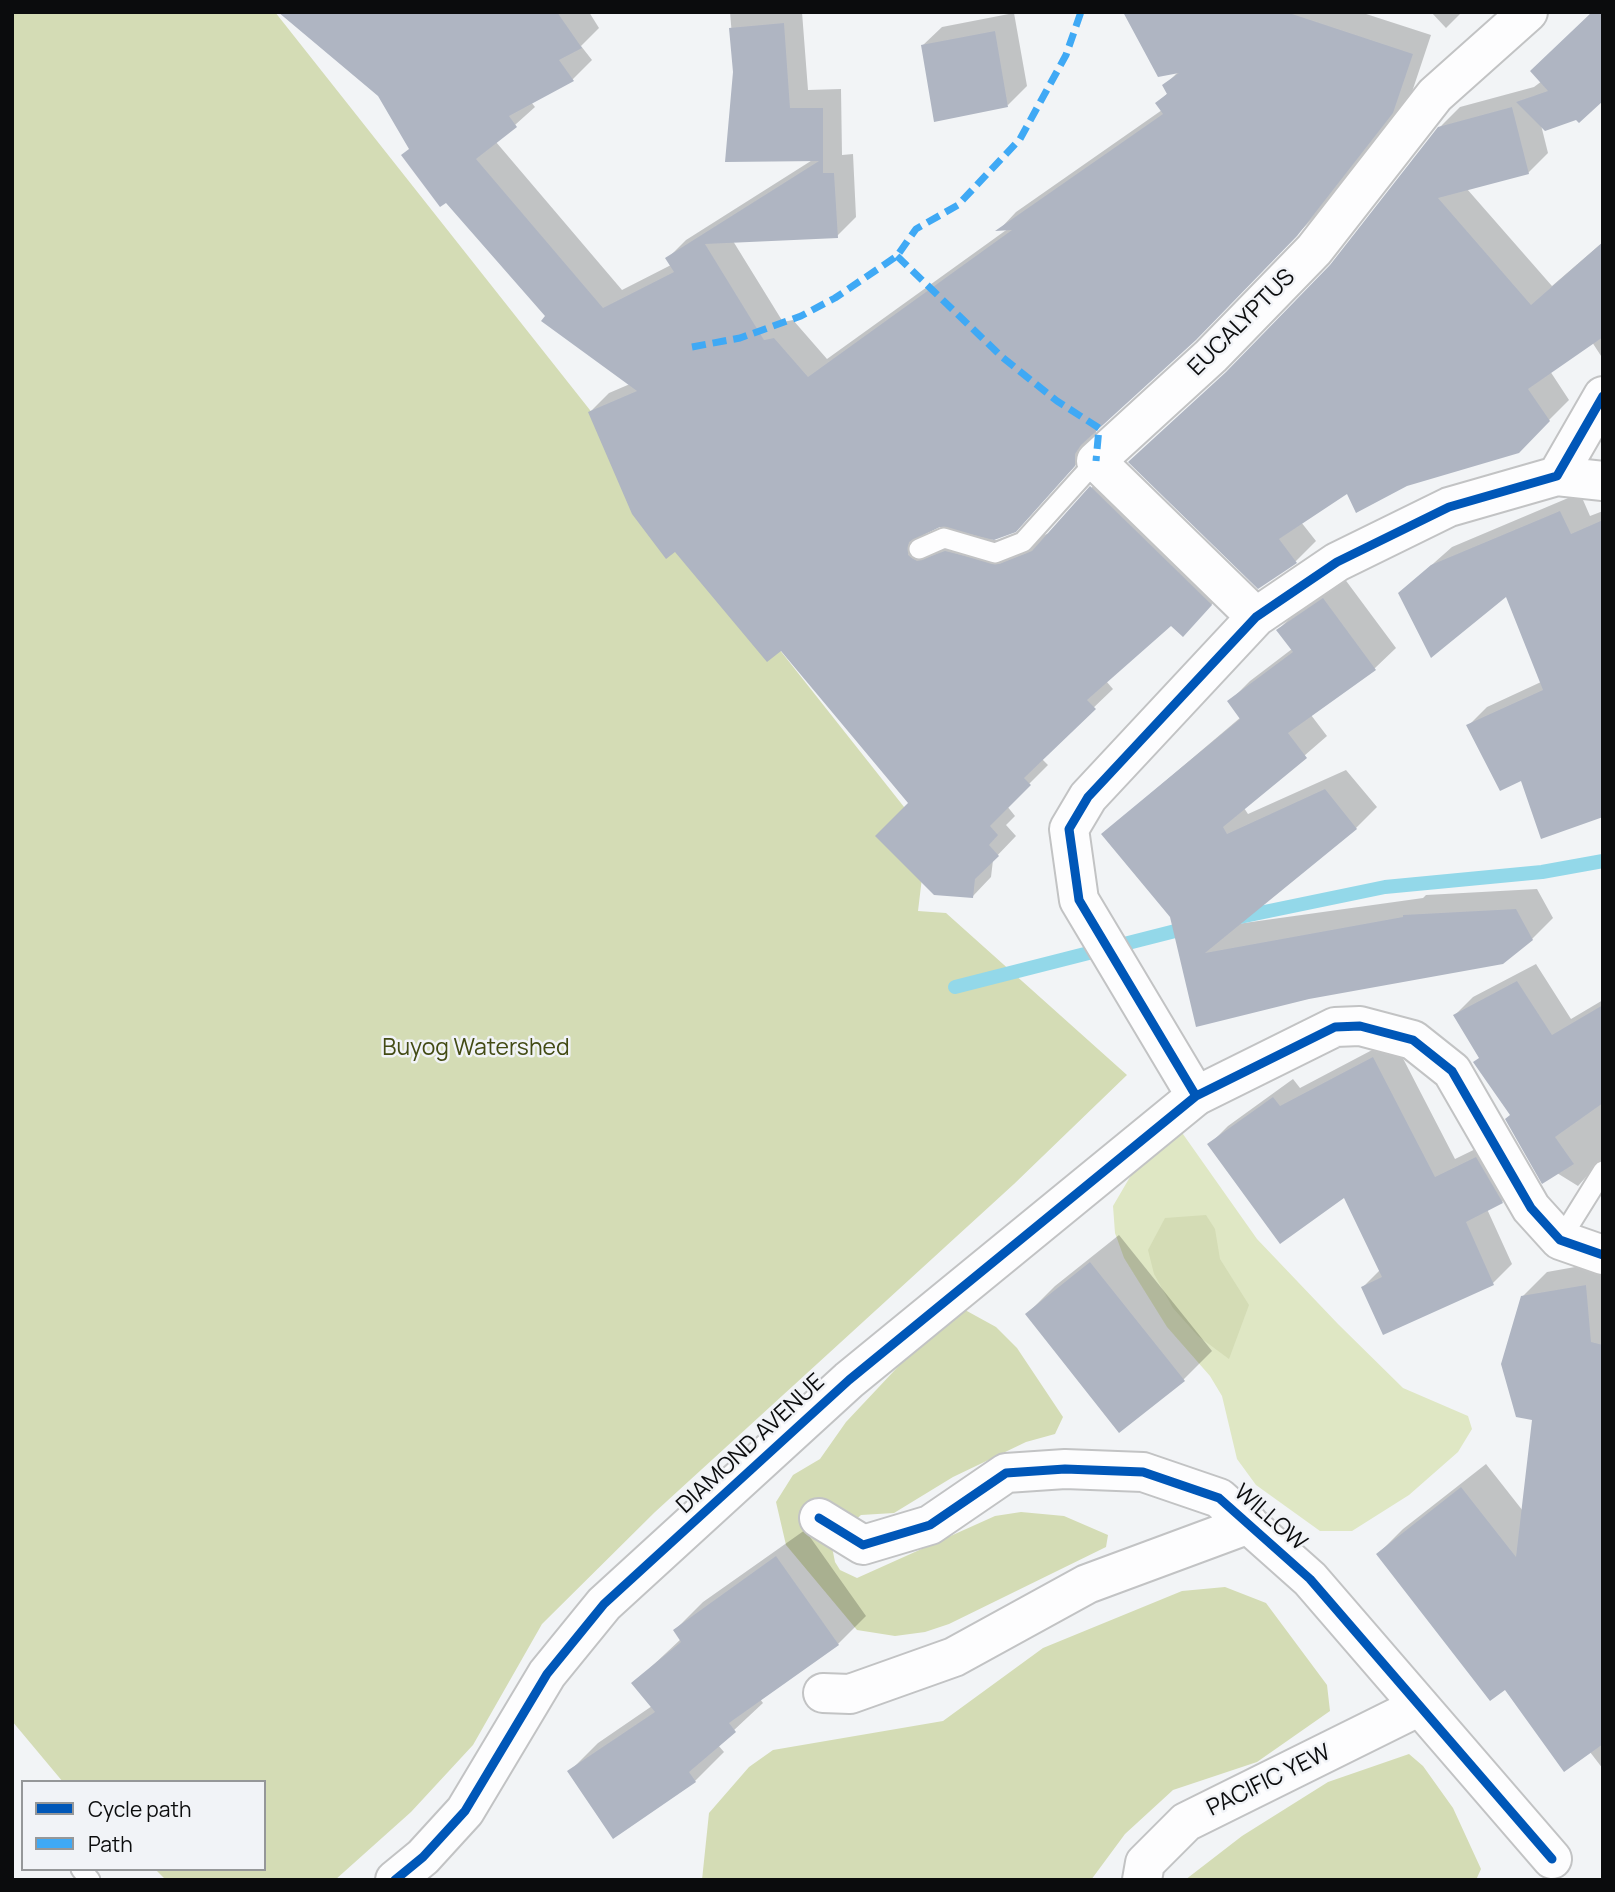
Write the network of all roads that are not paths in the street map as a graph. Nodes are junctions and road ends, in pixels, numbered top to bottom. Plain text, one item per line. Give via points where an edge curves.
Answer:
1 (1528, 12) edge
2 (1603, 397) edge
3 (1096, 461) junction
4 (1557, 476) junction
5 (1603, 481) edge
6 (919, 549) dead end
7 (1255, 617) junction
8 (1196, 1096) junction
9 (1603, 1171) edge
10 (1560, 1240) junction
11 (1603, 1255) edge
12 (819, 1518) dead end
13 (1249, 1524) junction
14 (823, 1693) dead end
15 (1420, 1706) junction
16 (1552, 1859) dead end
17 (395, 1880) edge
18 (1142, 1880) edge

1 - 3 street, EUCALYPTUS via 1435,95 1314,250 1211,356
2 - 4 street
3 - 6 lane via 1023,542 995,553 944,538
3 - 7 street
4 - 5 street
4 - 7 street via 1449,507 1337,562
7 - 8 street via 1088,797 1069,829 1079,900
8 - 10 street, DIAMOND AVENUE via 1335,1027 1360,1026 1413,1040 1452,1071 1531,1208
8 - 17 street, DIAMOND AVENUE via 849,1380 604,1604 547,1674 465,1811
9 - 10 lane
10 - 11 street
12 - 13 street, WILLOW via 863,1545 930,1525 1006,1473 1065,1469 1143,1472 1219,1498
13 - 14 street via 1087,1584 954,1657 850,1694
13 - 15 street, WILLOW via 1310,1579
15 - 16 street, WILLOW
15 - 18 street, PACIFIC YEW via 1186,1822 1145,1863

